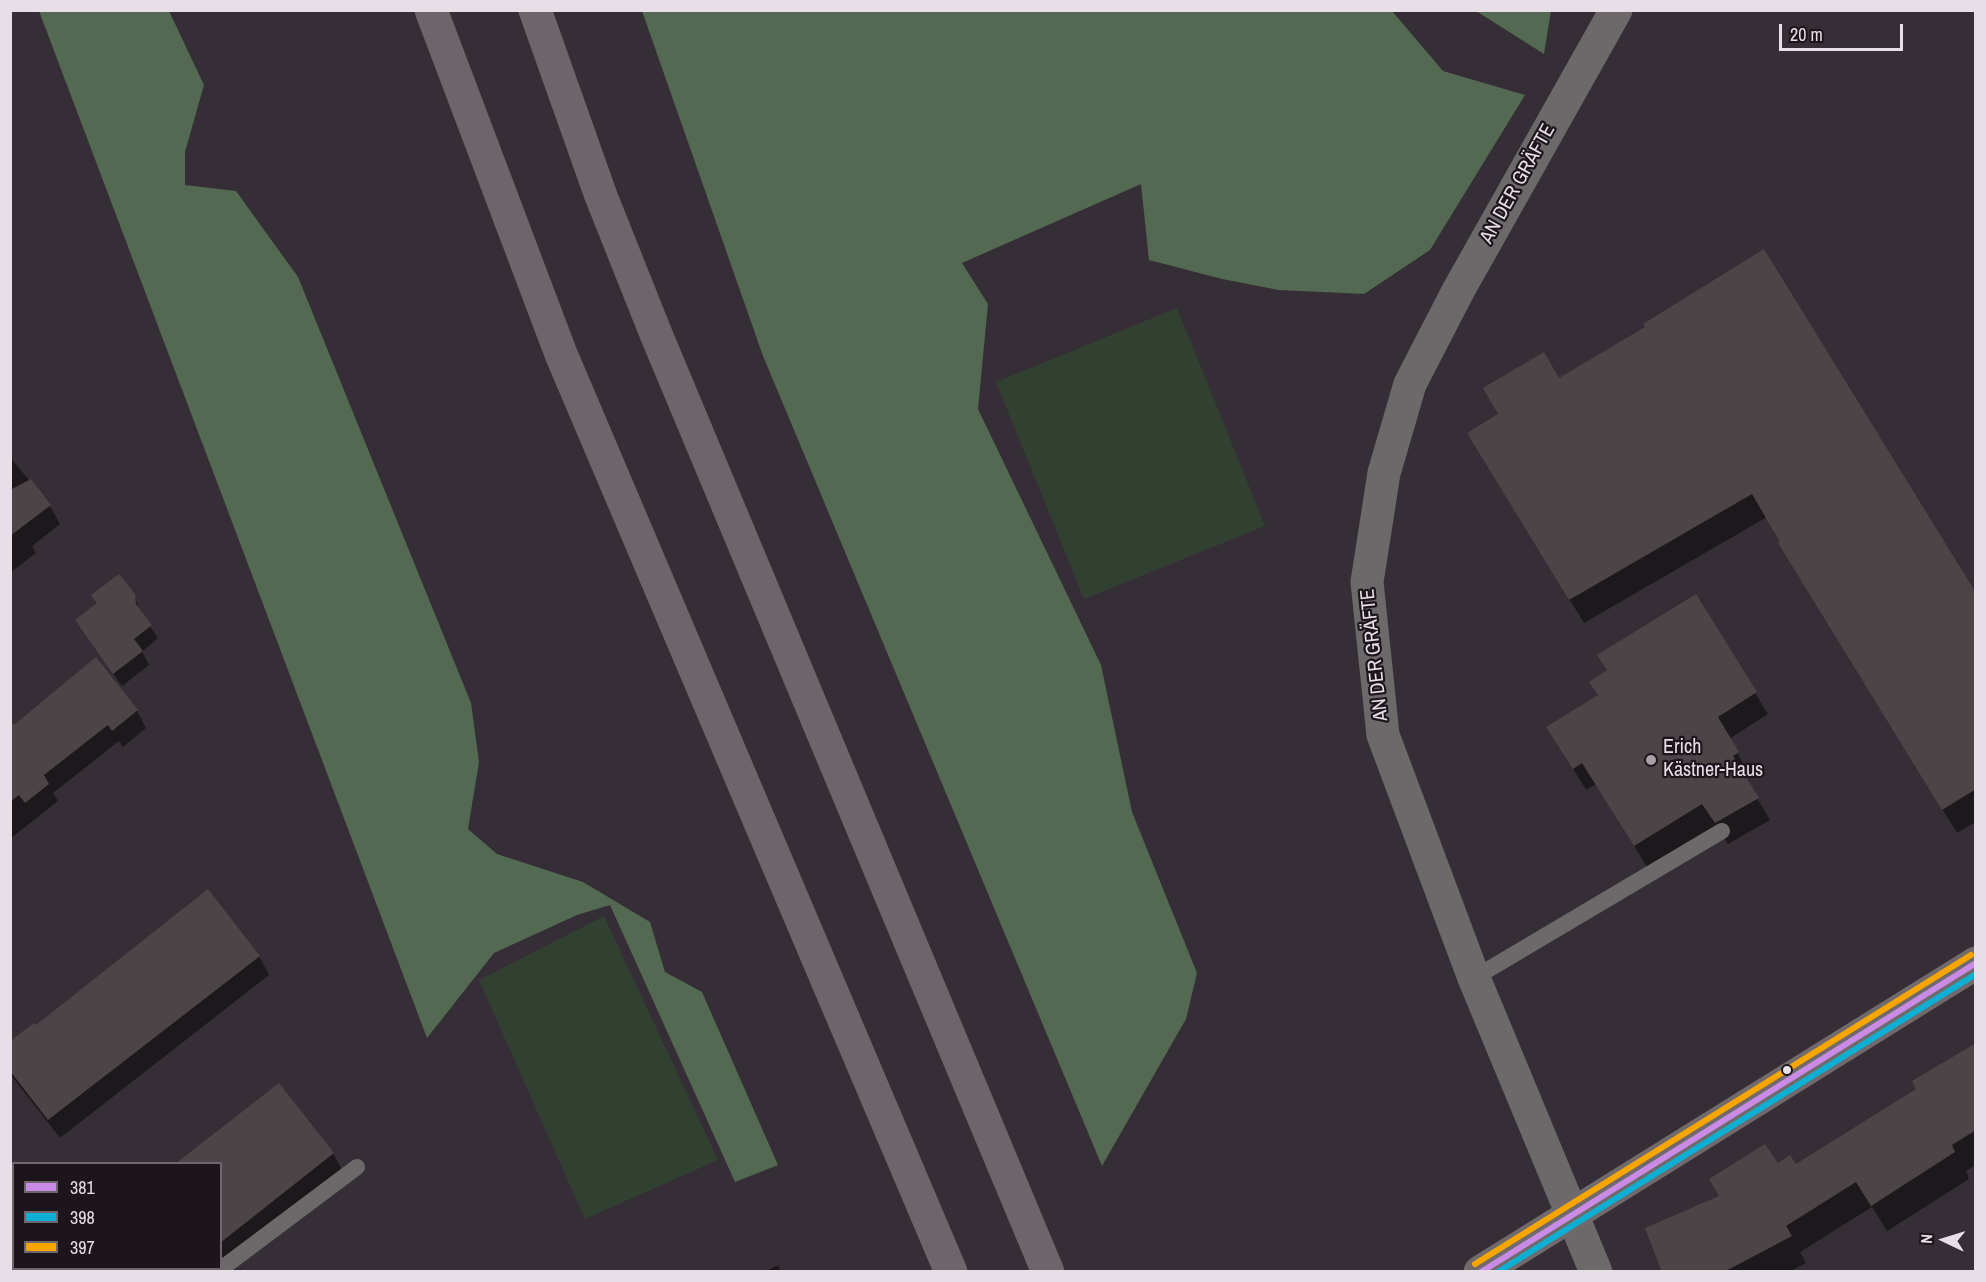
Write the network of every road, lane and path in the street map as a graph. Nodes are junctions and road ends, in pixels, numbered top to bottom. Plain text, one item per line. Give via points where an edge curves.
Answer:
1 (431, 10) edge
2 (535, 10) edge
3 (1616, 10) edge
4 (1722, 831) dead end
5 (1976, 963) edge
6 (1474, 978) junction
7 (357, 1167) dead end
8 (1571, 1214) junction
9 (222, 1268) edge
10 (951, 1272) edge
11 (1048, 1272) edge
12 (1480, 1272) edge
13 (1596, 1272) edge

1 - 10 highway via 561,354
2 - 11 highway via 601,196 656,334
3 - 6 street, AN DER GRÄFTE via 1410,384 1384,473 1367,582 1383,735
4 - 6 lane
5 - 8 street
6 - 8 street, AN DER GRÄFTE
7 - 9 lane
8 - 12 street
8 - 13 street, AN DER GRÄFTE

